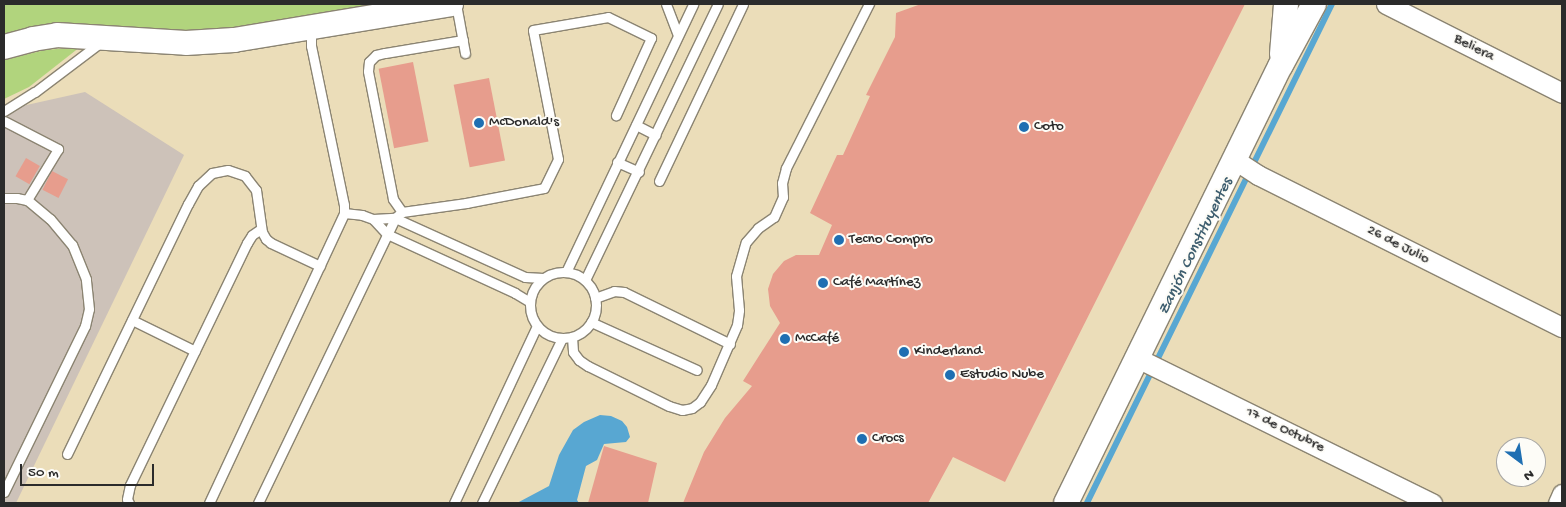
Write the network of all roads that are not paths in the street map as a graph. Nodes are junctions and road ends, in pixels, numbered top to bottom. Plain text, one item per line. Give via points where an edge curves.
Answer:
1 (451, 4) edge
2 (456, 4) edge
3 (666, 4) edge
4 (693, 4) edge
5 (718, 4) edge
6 (743, 4) edge
7 (870, 4) edge
8 (1286, 4) edge
9 (1314, 4) edge
10 (1386, 4) edge
11 (311, 27) junction
12 (678, 34) junction
13 (108, 37) junction
14 (463, 40) junction
15 (4, 48) edge
16 (465, 53) dead end
17 (1281, 65) junction
18 (1562, 92) edge
19 (4, 112) edge
20 (616, 115) dead end
21 (4, 121) edge
22 (636, 125) junction
23 (656, 135) junction
24 (616, 162) junction
25 (1239, 163) junction
26 (639, 172) junction
27 (659, 181) dead end
28 (4, 198) edge
29 (27, 200) junction
30 (344, 213) junction
31 (398, 215) junction
32 (373, 219) junction
33 (261, 229) junction
34 (386, 234) junction
35 (320, 266) junction
36 (566, 272) junction
37 (543, 278) junction
38 (585, 280) junction
39 (595, 298) junction
40 (530, 302) junction
41 (132, 320) junction
42 (591, 322) junction
43 (537, 326) junction
44 (1562, 327) edge
45 (567, 337) junction
46 (730, 344) junction
47 (195, 351) junction
48 (1141, 359) junction
49 (697, 370) dead end
50 (67, 454) dead end
51 (4, 492) edge
52 (1562, 494) edge
53 (129, 503) edge
54 (208, 503) edge
55 (258, 503) edge
56 (454, 503) edge
57 (482, 503) edge
58 (1066, 503) edge
59 (1432, 503) edge
60 (1558, 503) edge

1 - 11 street
2 - 14 lane
3 - 12 lane
4 - 12 lane
5 - 23 lane
6 - 27 lane
7 - 46 lane via 786,168 782,183 784,197 774,217 746,242 736,276 739,310
8 - 17 street
9 - 17 street
10 - 18 street, Beliera
11 - 13 street via 208,42
11 - 30 lane
12 - 22 lane
13 - 15 street via 57,35 34,38
13 - 19 lane
14 - 16 lane
14 - 31 lane via 385,52 369,62 368,71
17 - 25 street
20 - 31 lane via 651,38 608,17 534,30 558,159 544,188
21 - 29 lane via 58,149
22 - 23 lane
22 - 24 lane
23 - 26 lane
24 - 26 lane
24 - 36 lane
25 - 44 street, 26 de Julio
25 - 48 street
26 - 38 lane
28 - 29 lane
29 - 51 lane via 50,219 72,245 86,279 89,309 85,326
30 - 32 lane via 362,214
30 - 35 lane
31 - 32 lane
31 - 34 lane
31 - 37 lane via 525,278
32 - 34 lane
33 - 35 lane via 271,243
33 - 41 lane via 256,190 252,183 245,176 228,170 212,172 198,186 188,204
33 - 47 lane via 247,243
34 - 40 lane
34 - 55 lane
35 - 54 lane
36 - 37 lane
36 - 38 lane
37 - 40 lane via 532,293
38 - 39 lane
39 - 42 lane
39 - 46 lane via 614,291 624,292
40 - 43 lane
41 - 47 lane
41 - 50 lane
42 - 45 lane
42 - 49 lane
43 - 45 lane via 552,336
43 - 56 lane
45 - 46 lane via 573,352 588,366 682,410 700,402
45 - 57 lane
47 - 53 lane via 130,484
48 - 58 street
48 - 59 street, 17 de Octubre
52 - 60 street

